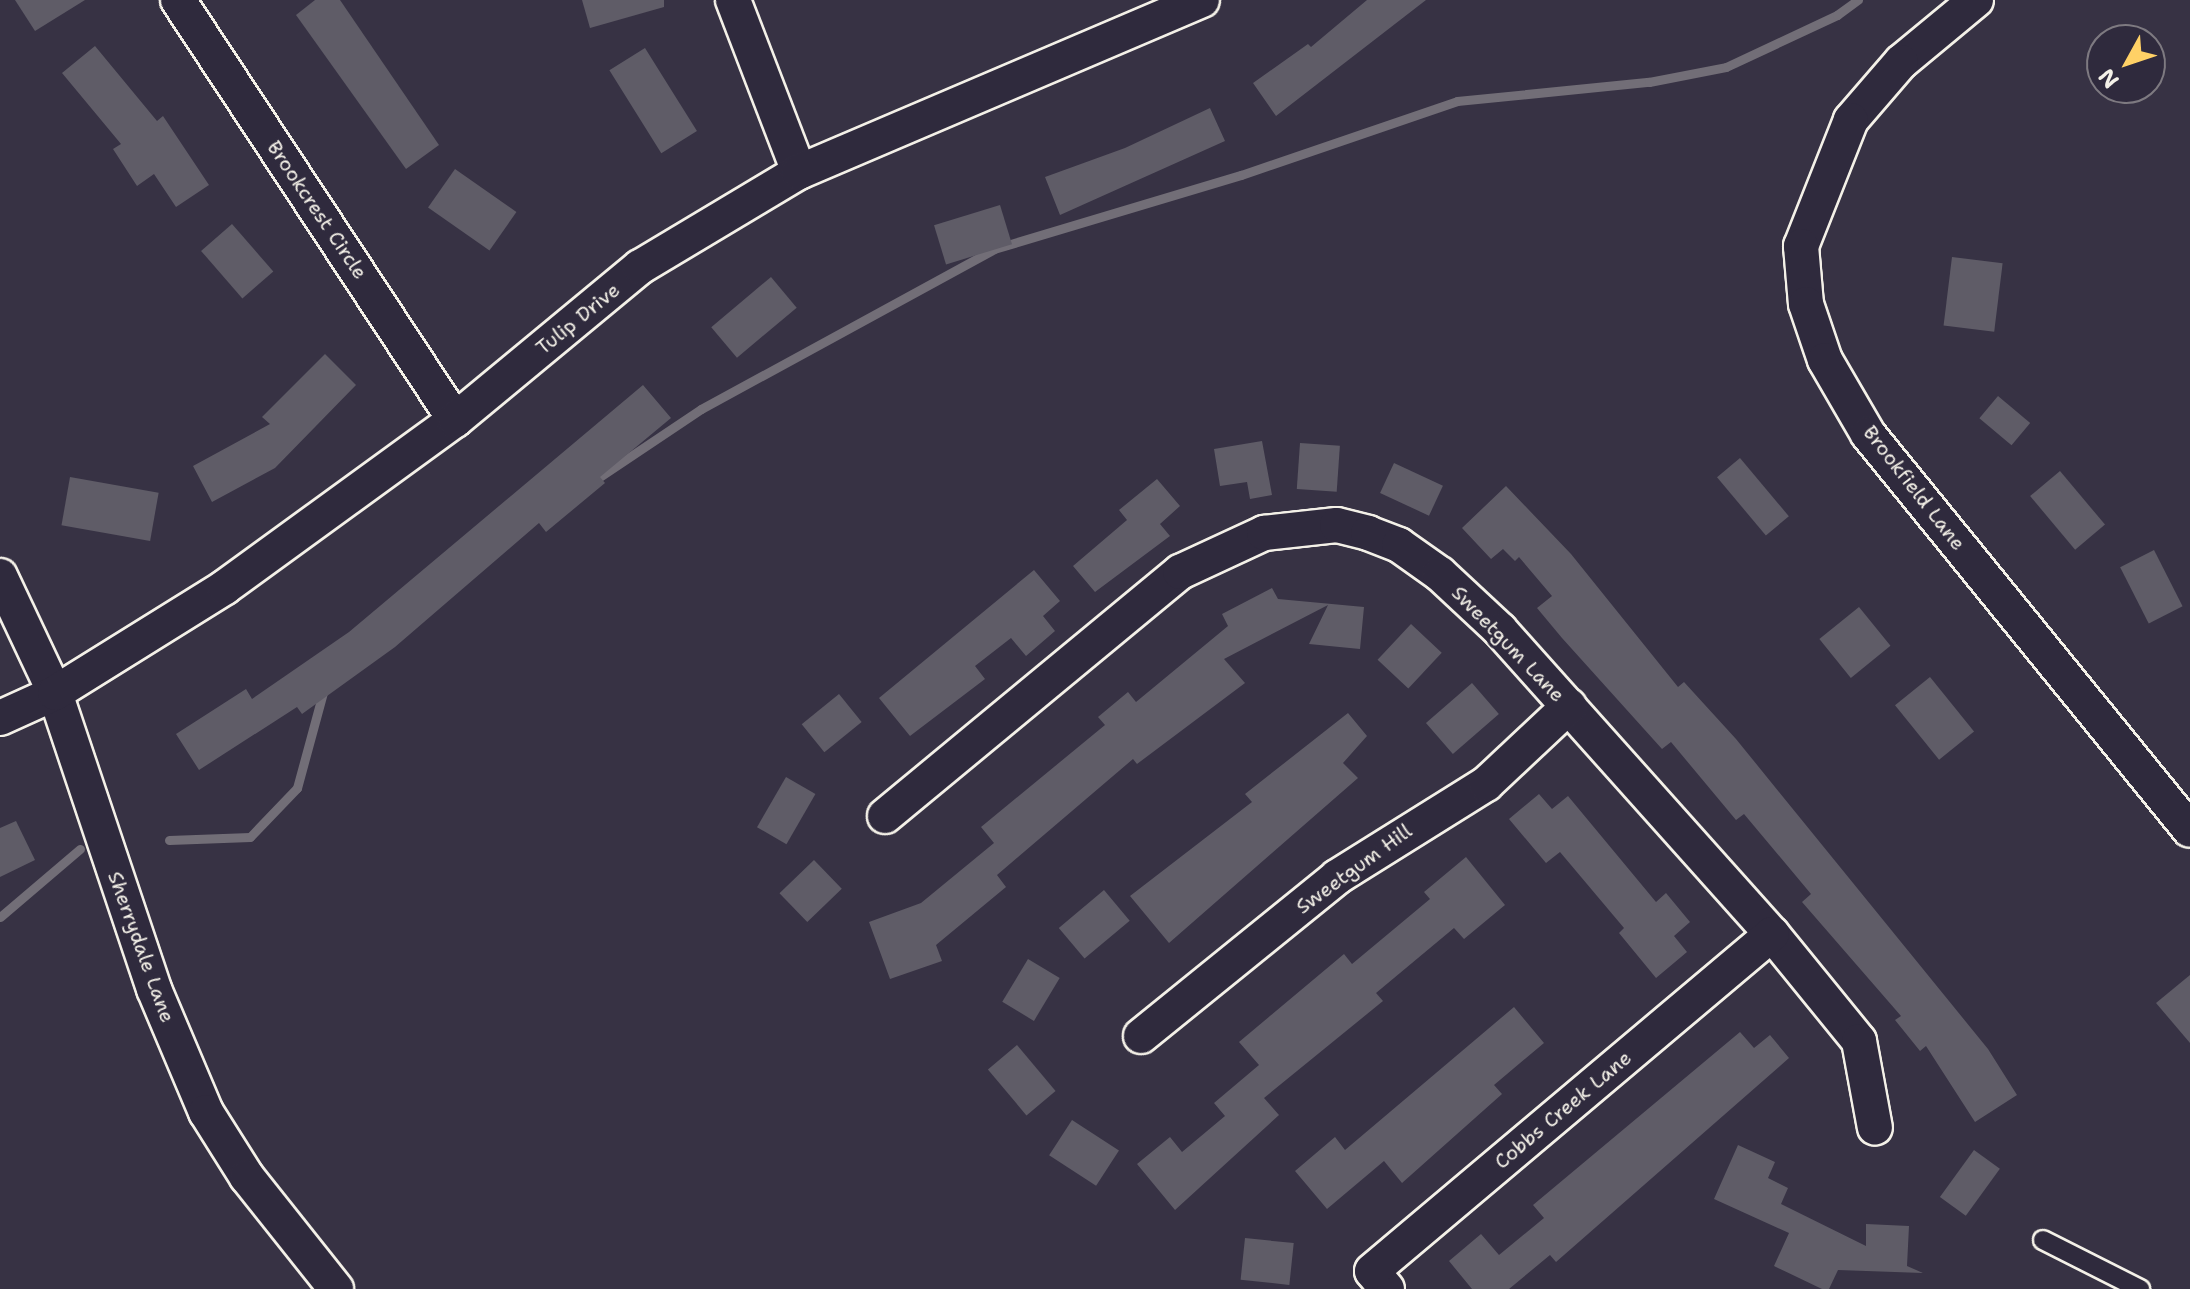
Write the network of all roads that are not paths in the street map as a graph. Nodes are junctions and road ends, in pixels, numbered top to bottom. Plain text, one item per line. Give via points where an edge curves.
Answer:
1 (178, 0) edge
2 (733, 0) edge
3 (1202, 0) edge
4 (1976, 0) edge
5 (799, 172) junction
6 (455, 420) junction
7 (0, 576) edge
8 (55, 693) junction
9 (1569, 706) junction
10 (0, 718) edge
11 (885, 816) dead end
12 (2190, 830) edge
13 (1772, 934) junction
14 (1141, 1036) dead end
15 (1875, 1128) dead end
16 (2043, 1240) dead end
17 (336, 1289) edge
18 (1387, 1289) edge
19 (2140, 1289) edge

1 - 6 street, Brookcrest Circle
2 - 5 street
3 - 5 street, Tulip Drive
4 - 12 street, Brookfield Lane via 1901,62 1851,120 1801,246 1806,304 1825,360 1868,434
5 - 6 street, Tulip Drive via 640,267
6 - 8 street, Tulip Drive via 225,587
7 - 8 street, Sherrydale Lane
8 - 10 street, Tulip Drive
8 - 17 street, Sherrydale Lane via 154,989 206,1112 247,1177
9 - 11 street, Sweetgum Lane via 1500,630 1440,574 1399,545 1337,525 1264,533 1180,572
9 - 13 street, Sweetgum Lane
9 - 14 street, Sweetgum Hill via 1486,784 1337,877
13 - 15 street, Sweetgum Lane via 1859,1041
13 - 18 street, Cobbs Creek Lane via 1372,1271
16 - 19 lane

